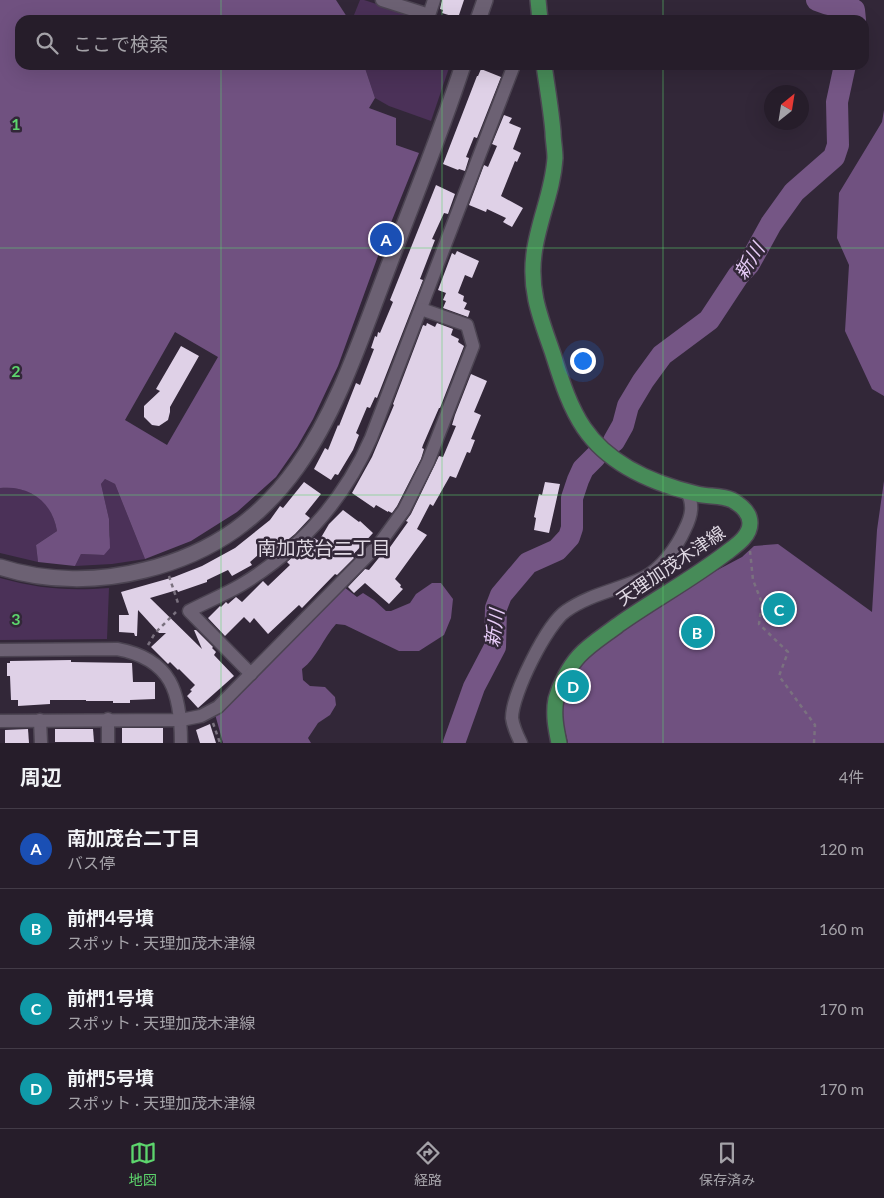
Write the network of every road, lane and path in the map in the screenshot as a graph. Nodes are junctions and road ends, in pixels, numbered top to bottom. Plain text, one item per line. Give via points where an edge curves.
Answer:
1 (382, 0) edge
2 (434, 0) edge
3 (485, 0) edge
4 (538, 0) edge
5 (480, 15) edge
6 (540, 15) edge
7 (461, 70) edge
8 (512, 70) edge
9 (545, 70) edge
10 (421, 309) junction
11 (686, 490) junction
12 (740, 542) junction
13 (165, 565) junction
14 (0, 567) edge
15 (0, 650) edge
16 (141, 656) junction
17 (251, 674) junction
18 (209, 712) junction
19 (108, 719) junction
20 (40, 720) junction
21 (181, 720) junction
22 (0, 721) edge
23 (40, 743) edge
24 (108, 743) edge
25 (181, 743) edge
26 (220, 743) edge
27 (521, 743) edge
28 (560, 743) edge
29 (814, 743) edge

1 - 2 street via 429,15
3 - 5 street
4 - 6 main road
7 - 13 street via 355,354 314,444 289,480 253,516 205,548
8 - 10 street
9 - 11 main road, 天理加茂木津線 via 555,157 532,266 534,298 541,323 575,412 594,440 612,457 637,472
10 - 17 street via 467,325 473,346 421,478 404,510 380,543
10 - 17 street via 364,455 332,505 305,536 274,563 239,586 190,611
11 - 12 main road, 天理加茂木津線 via 730,499 747,511 750,524
11 - 27 street via 691,498 690,516 678,543 660,565 645,577 593,596 564,612 543,640 514,702 512,717
12 - 28 main road, 天理加茂木津線 via 631,616 578,657 564,678 556,699 556,729
12 - 29 path via 751,552 753,580 762,603 758,624 788,652 779,676 815,725
13 - 14 street via 135,573 91,578 47,577
13 - 16 path via 180,608 155,632
15 - 16 street via 117,649
16 - 21 street via 161,670 172,685
17 - 18 street
18 - 21 street
18 - 26 path
19 - 20 street
19 - 21 street
19 - 24 street
20 - 22 street
20 - 23 street
21 - 25 street

